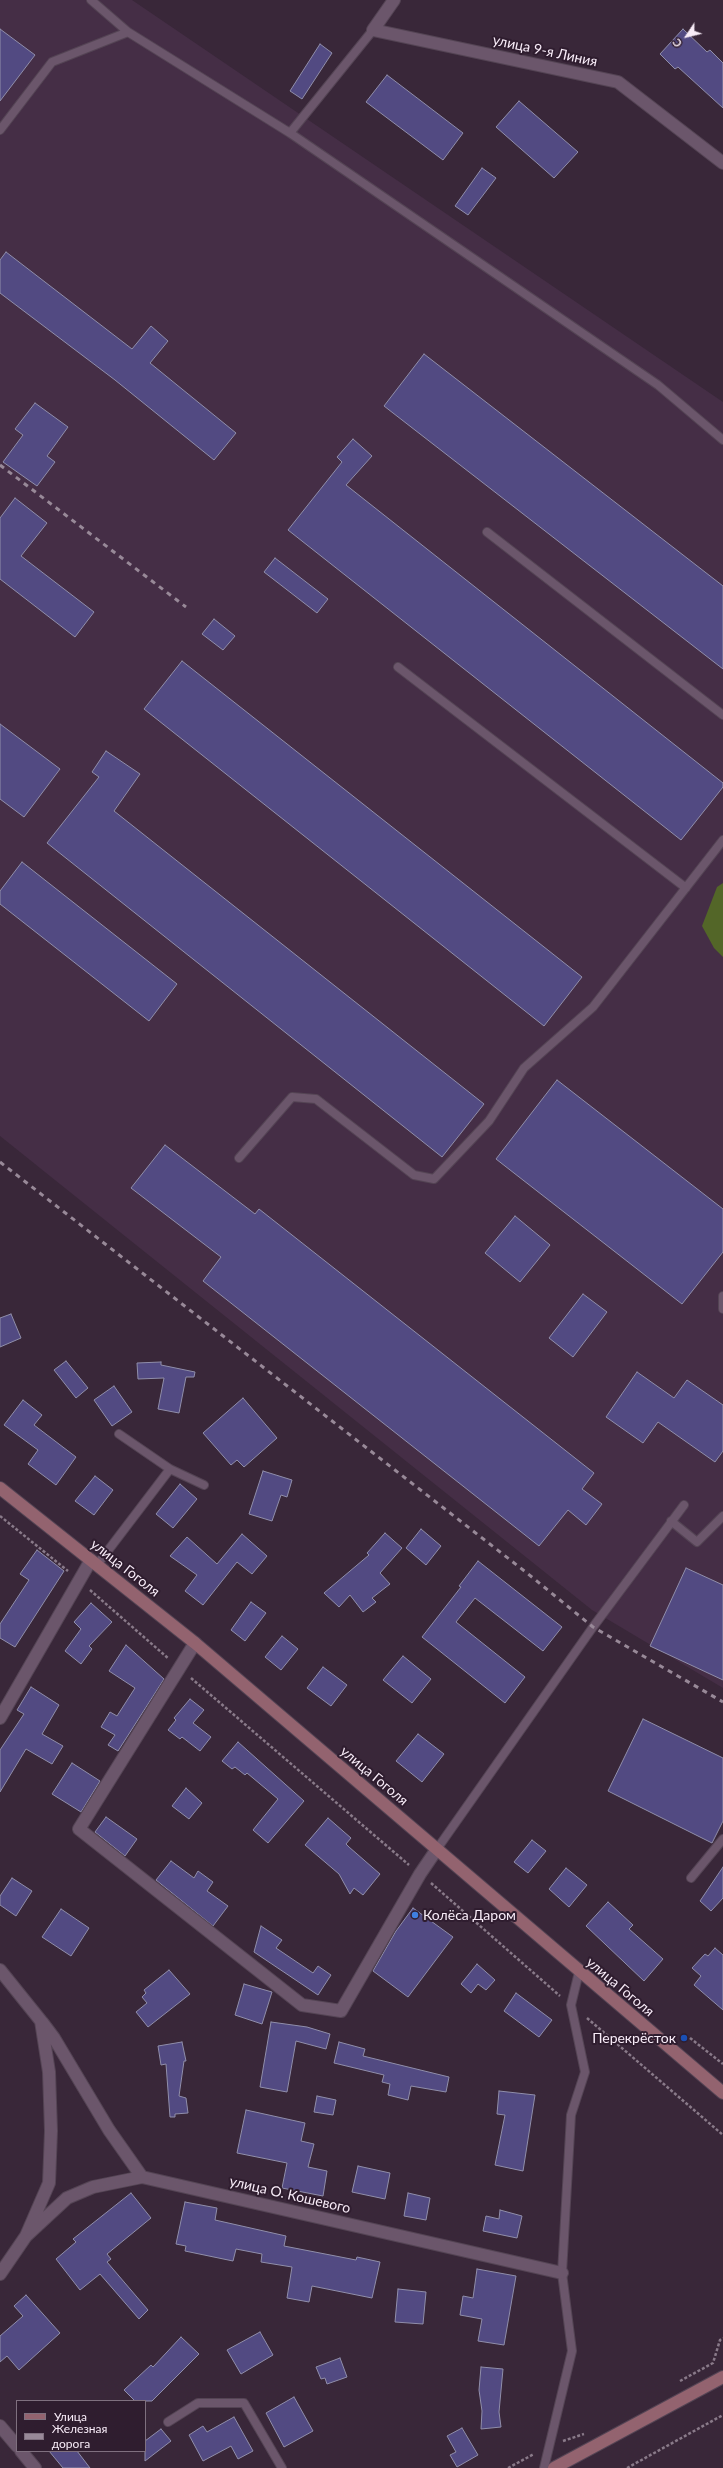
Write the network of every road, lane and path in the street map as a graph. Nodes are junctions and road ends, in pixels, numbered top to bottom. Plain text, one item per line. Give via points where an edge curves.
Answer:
1 (91, 0) edge
2 (394, 0) edge
3 (373, 30) junction
4 (128, 32) junction
5 (0, 130) edge
6 (290, 133) junction
7 (723, 163) edge
8 (723, 440) edge
9 (487, 532) dead end
10 (398, 667) dead end
11 (723, 715) edge
12 (723, 840) edge
13 (686, 888) junction
14 (239, 1158) dead end
15 (723, 1296) edge
16 (723, 1309) edge
17 (119, 1434) dead end
18 (170, 1469) junction
19 (204, 1485) dead end
20 (0, 1488) edge
21 (684, 1504) dead end
22 (0, 1516) edge
23 (723, 1516) edge
24 (671, 1521) junction
25 (94, 1563) junction
26 (79, 1580) junction
27 (195, 1643) junction
28 (179, 1669) junction
29 (0, 1718) edge
30 (723, 1839) edge
31 (437, 1849) junction
32 (420, 1874) junction
33 (691, 1878) dead end
34 (0, 1970) edge
35 (579, 1972) junction
36 (571, 2005) junction
37 (40, 2021) junction
38 (690, 2038) dead end
39 (723, 2064) edge
40 (723, 2093) edge
41 (723, 2135) edge
42 (142, 2177) junction
43 (26, 2236) junction
44 (562, 2273) junction
45 (0, 2274) edge
46 (723, 2338) edge
47 (723, 2377) edge
48 (673, 2385) dead end
49 (723, 2415) edge
50 (168, 2422) dead end
51 (0, 2426) edge
52 (586, 2433) dead end
53 (16, 2445) edge
54 (549, 2446) junction
55 (22, 2452) edge
56 (35, 2468) edge
57 (282, 2468) edge
58 (508, 2468) edge
59 (544, 2468) edge
60 (554, 2468) edge
61 (627, 2468) edge

1 - 4 lane
2 - 3 street
3 - 6 lane
3 - 7 street, улица 9-я Линия via 618,82
4 - 5 lane via 52,62
4 - 6 lane
6 - 8 lane via 658,385
9 - 11 lane
10 - 13 lane
12 - 13 lane
13 - 14 lane via 594,1007 524,1068 489,1121 434,1179 414,1175 316,1099 292,1097
15 - 16 lane
17 - 18 lane
18 - 19 lane
18 - 25 lane
20 - 25 main road, улица Гоголя
21 - 24 lane
22 - 26 path
23 - 24 lane via 697,1542
24 - 31 lane
25 - 26 street
25 - 27 main road, улица Гоголя
26 - 28 path
26 - 29 street
27 - 28 street
27 - 31 main road, улица Гоголя
28 - 32 path
28 - 32 street via 79,1829 302,2005 341,2011
30 - 33 lane
31 - 32 street
31 - 35 main road, улица Гоголя
32 - 36 path
34 - 37 street
35 - 36 lane
35 - 40 main road, улица Гоголя
36 - 41 path
36 - 44 lane via 585,2072 572,2115
37 - 42 street via 54,2038 109,2130
37 - 43 street via 49,2072 49,2183
38 - 39 path
42 - 43 street, улица О. Кошевого via 93,2187 66,2198
42 - 44 street, улица О. Кошевого
43 - 45 street
44 - 54 lane via 572,2351
46 - 48 path via 720,2340 713,2363
47 - 60 main road
49 - 61 path
50 - 57 lane via 198,2403 244,2403
51 - 53 street
52 - 54 path
54 - 58 path
54 - 59 lane
55 - 56 street

